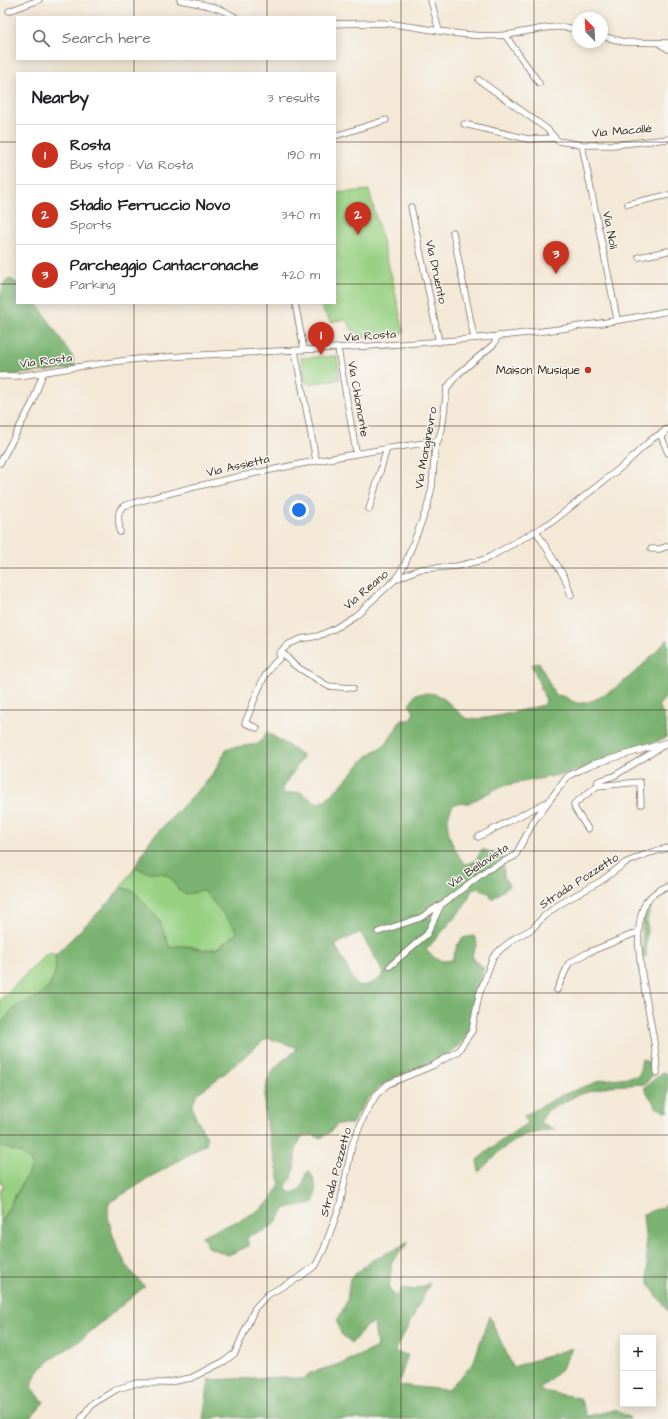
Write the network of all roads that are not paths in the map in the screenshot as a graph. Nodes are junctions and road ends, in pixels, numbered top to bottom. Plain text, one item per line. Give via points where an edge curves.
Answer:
1 (39, 0) edge
2 (180, 0) edge
3 (430, 0) edge
4 (8, 10) dead end
5 (233, 16) edge
6 (336, 24) edge
7 (572, 28) edge
8 (439, 31) junction
9 (505, 35) junction
10 (608, 38) edge
11 (658, 43) junction
12 (668, 43) edge
13 (668, 49) edge
14 (479, 80) dead end
15 (539, 83) dead end
16 (386, 120) dead end
17 (464, 124) dead end
18 (336, 136) edge
19 (554, 138) junction
20 (668, 139) edge
21 (582, 145) junction
22 (668, 195) edge
23 (628, 204) dead end
24 (411, 207) dead end
25 (453, 232) dead end
26 (668, 251) edge
27 (639, 257) dead end
28 (295, 304) edge
29 (668, 310) edge
30 (617, 320) junction
31 (496, 336) junction
32 (474, 338) junction
33 (440, 342) junction
34 (338, 349) junction
35 (304, 350) junction
36 (295, 351) junction
37 (43, 373) junction
38 (0, 376) edge
39 (667, 430) edge
40 (438, 441) junction
41 (387, 448) junction
42 (356, 452) junction
43 (668, 453) edge
44 (316, 460) junction
45 (0, 463) edge
46 (369, 509) dead end
47 (536, 531) junction
48 (120, 532) dead end
49 (668, 546) edge
50 (651, 549) dead end
51 (396, 579) junction
52 (571, 595) dead end
53 (281, 652) junction
54 (353, 688) dead end
55 (257, 728) dead end
56 (668, 742) edge
57 (597, 786) junction
58 (548, 801) junction
59 (641, 804) dead end
60 (588, 829) dead end
61 (478, 837) dead end
62 (668, 848) edge
63 (668, 886) edge
64 (440, 905) junction
65 (378, 932) dead end
66 (638, 932) junction
67 (390, 966) dead end
68 (557, 990) dead end
69 (656, 1073) dead end
70 (81, 1419) edge

1 - 4 street
2 - 5 street via 215,6
3 - 8 street
6 - 8 street via 381,24
7 - 9 street via 553,27
8 - 9 street via 468,35
9 - 15 street
10 - 11 street via 624,42
11 - 12 street
11 - 13 street
14 - 19 street, Via Macallé via 547,129
16 - 18 street
17 - 19 street via 528,138
19 - 21 street, Via Macallé
20 - 21 street, Via Macallé via 613,146
21 - 30 street, Via Noli
22 - 23 street
24 - 33 street, Via Druento
25 - 32 street
26 - 27 street
28 - 35 street
29 - 30 street, Via Rosta
30 - 31 street, Via Rosta
31 - 32 street, Via Rosta
31 - 40 street, Via Monginevro via 494,344 449,384
32 - 33 street, Via Rosta
33 - 34 street, Via Rosta
34 - 35 street, Via Rosta
34 - 42 street, Via Chiomonte
35 - 36 street, Via Rosta
36 - 37 street, Via Rosta via 138,359
36 - 44 street
37 - 38 street, Via Rosta
37 - 45 street via 32,404
39 - 43 street via 662,438
39 - 47 street, Via Reano via 553,521
40 - 41 street, Via Assietta
40 - 51 street, Via Monginevro via 435,448 432,487 426,508 405,564
41 - 42 street, Via Assietta
41 - 46 street
42 - 44 street, Via Assietta
44 - 48 street, Via Assietta via 120,507
47 - 51 street, Via Reano via 486,559 458,566 420,569
47 - 52 street via 565,578
49 - 50 street
51 - 53 street, Via Reano via 356,615 334,629 289,644
53 - 54 street via 294,665 328,686
53 - 55 street, Via Reano via 280,658 272,664 262,679 245,723
56 - 57 street via 614,776 598,781
56 - 58 street, Via Bellavista via 590,765 568,776
57 - 59 street via 640,782
57 - 60 street via 574,804
58 - 61 street, Via Bellavista
58 - 64 street, Via Bellavista via 535,818 516,856 487,870
62 - 70 street, Strada Pozzetto via 625,863 601,881 560,904 532,929 510,942 493,957 479,995 472,1031 458,1051 434,1065 388,1084 376,1095 352,1145 340,1205 316,1265 267,1295 256,1308 235,1353 225,1362 192,1378 164,1383 137,1383 117,1389 91,1405
63 - 66 street via 646,902
64 - 65 street, Via Bellavista via 420,918
64 - 67 street, Via Bellavista via 427,934
66 - 68 street via 569,963
66 - 69 street

